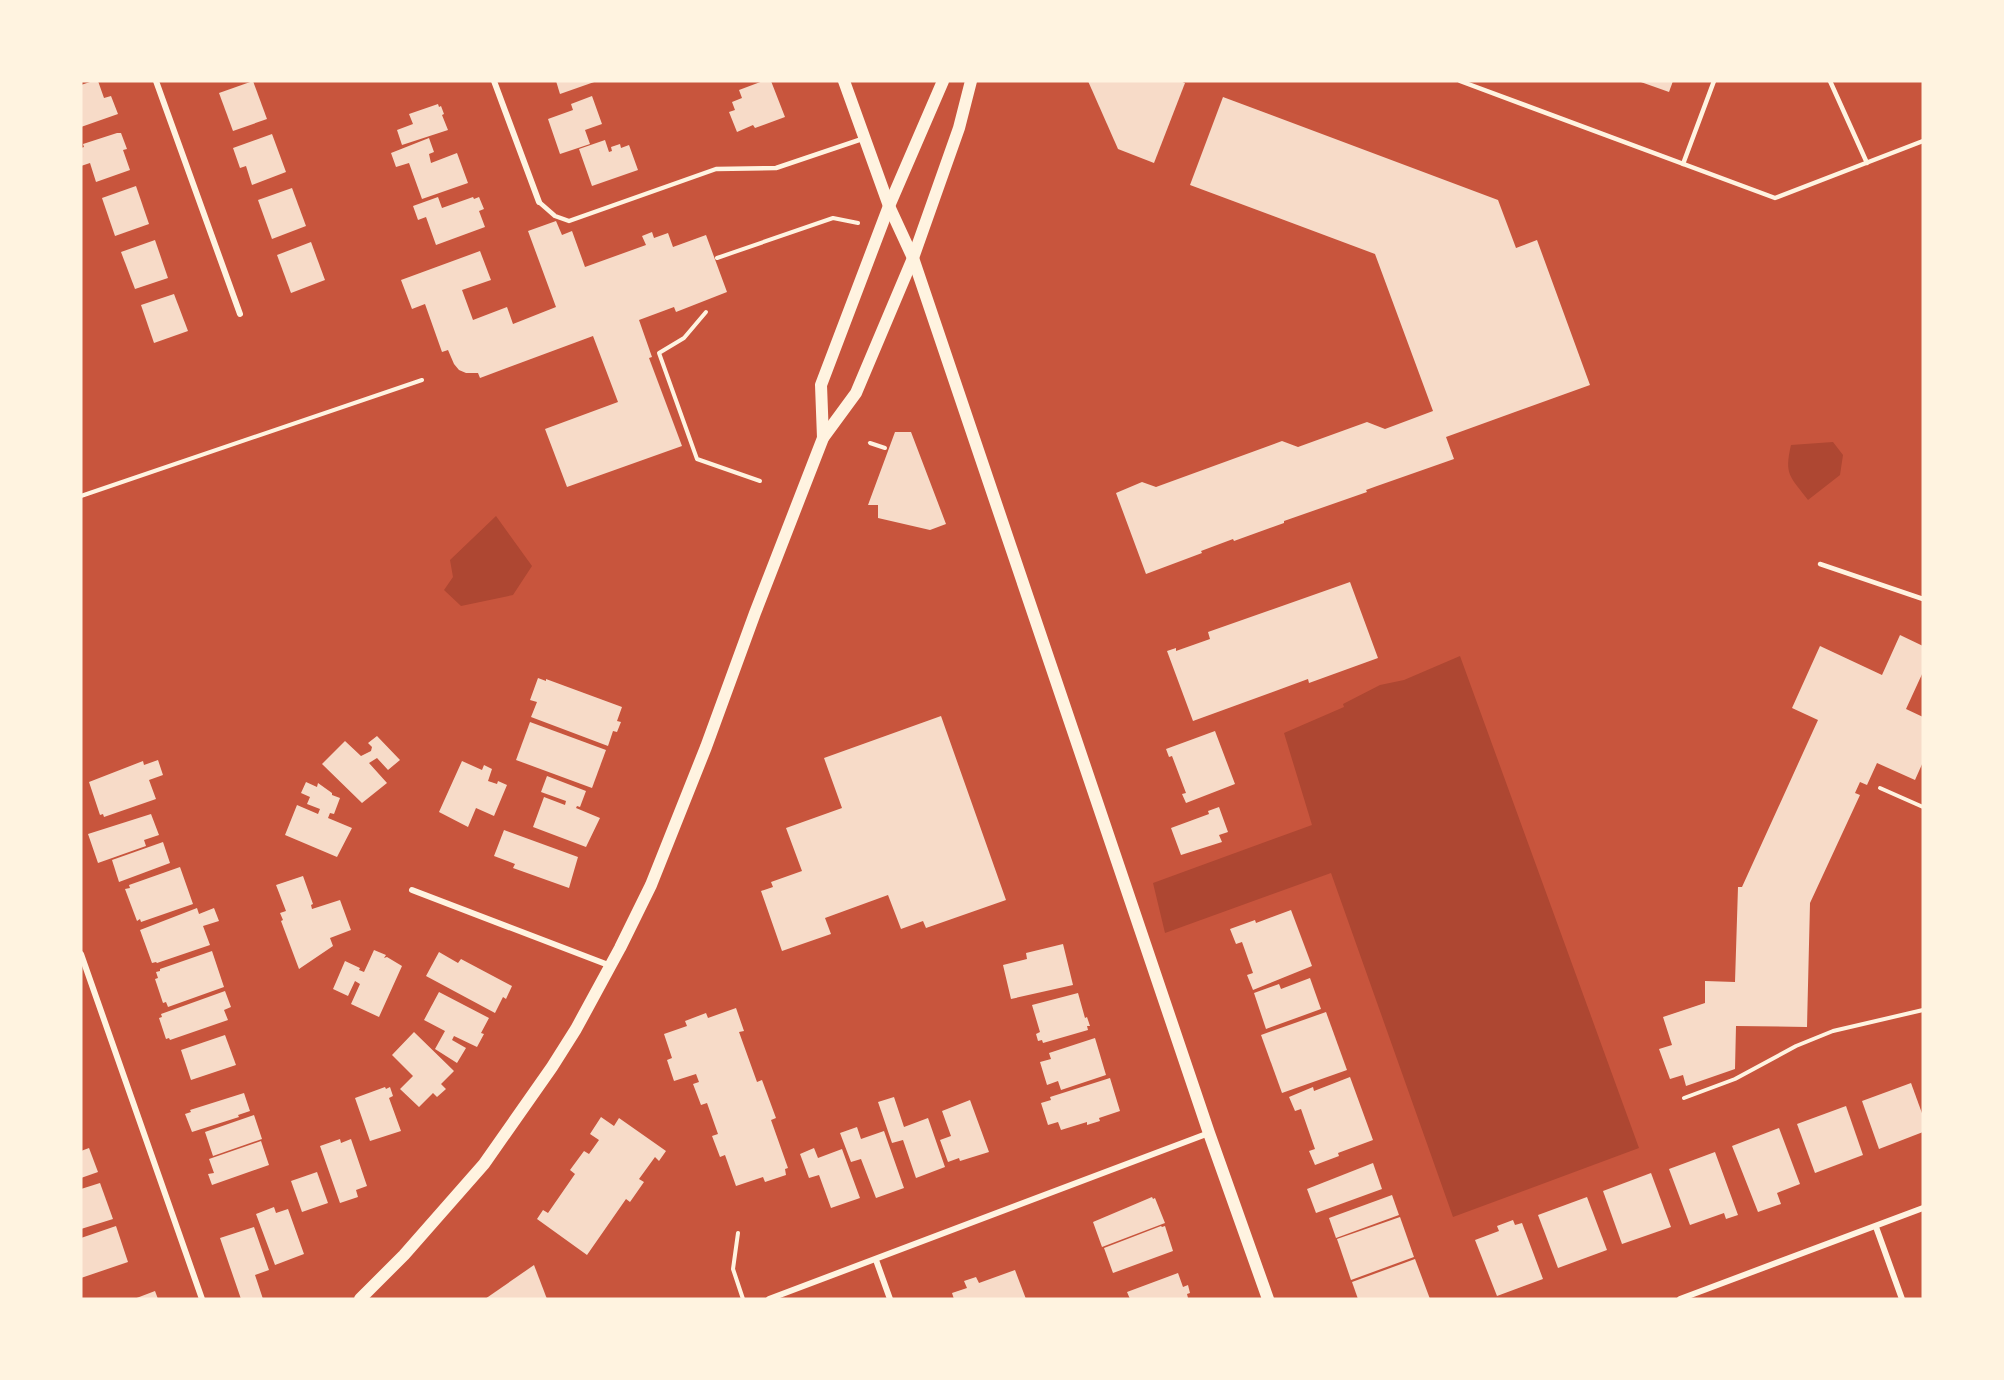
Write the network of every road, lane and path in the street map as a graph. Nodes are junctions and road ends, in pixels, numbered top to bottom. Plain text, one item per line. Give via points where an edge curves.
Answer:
1 (156, 81) edge
2 (494, 81) edge
3 (844, 81) edge
4 (943, 81) edge
5 (971, 81) edge
6 (1460, 81) edge
7 (1714, 81) edge
8 (1830, 81) edge
9 (865, 138) junction
10 (1923, 141) edge
11 (1867, 163) junction
12 (1683, 164) junction
13 (539, 202) joint
14 (889, 206) junction
15 (858, 223) dead end
16 (717, 258) dead end
17 (913, 258) junction
18 (706, 312) dead end
19 (240, 314) dead end
20 (422, 380) dead end
21 (823, 438) junction
22 (870, 443) dead end
23 (885, 448) dead end
24 (760, 481) dead end
25 (81, 496) edge
26 (1820, 564) dead end
27 (1923, 598) edge
28 (1880, 788) dead end
29 (1923, 807) edge
30 (412, 890) dead end
31 (81, 954) edge
32 (611, 966) junction
33 (1923, 1010) edge
34 (1684, 1098) dead end
35 (1209, 1133) junction
36 (1923, 1208) edge
37 (1876, 1227) junction
38 (738, 1233) dead end
39 (876, 1260) junction
40 (202, 1299) edge
41 (360, 1299) edge
42 (743, 1299) edge
43 (769, 1299) edge
44 (890, 1299) edge
45 (1268, 1299) edge
46 (1680, 1299) edge
47 (1902, 1299) edge

1 - 19 street
2 - 13 street
3 - 9 main road
4 - 14 main road
5 - 17 main road via 959,128
6 - 12 lane
7 - 12 lane
8 - 11 lane
9 - 13 lane via 776,168 716,169 569,221 555,216
9 - 14 main road
10 - 11 lane
11 - 12 lane via 1775,198
14 - 17 main road
14 - 21 main road via 821,385
15 - 16 path via 833,218
17 - 21 main road via 856,393
17 - 35 main road
18 - 24 path via 684,338 659,353 697,459
20 - 25 path
21 - 32 main road via 651,885
22 - 23 path
26 - 27 lane
28 - 29 path
30 - 32 street
31 - 40 street
32 - 41 main road via 552,1067 484,1164
33 - 34 path via 1833,1030 1734,1079
35 - 39 street
35 - 45 main road
36 - 37 street
37 - 46 street
37 - 47 street
38 - 42 path via 733,1269
39 - 43 street
39 - 44 street

